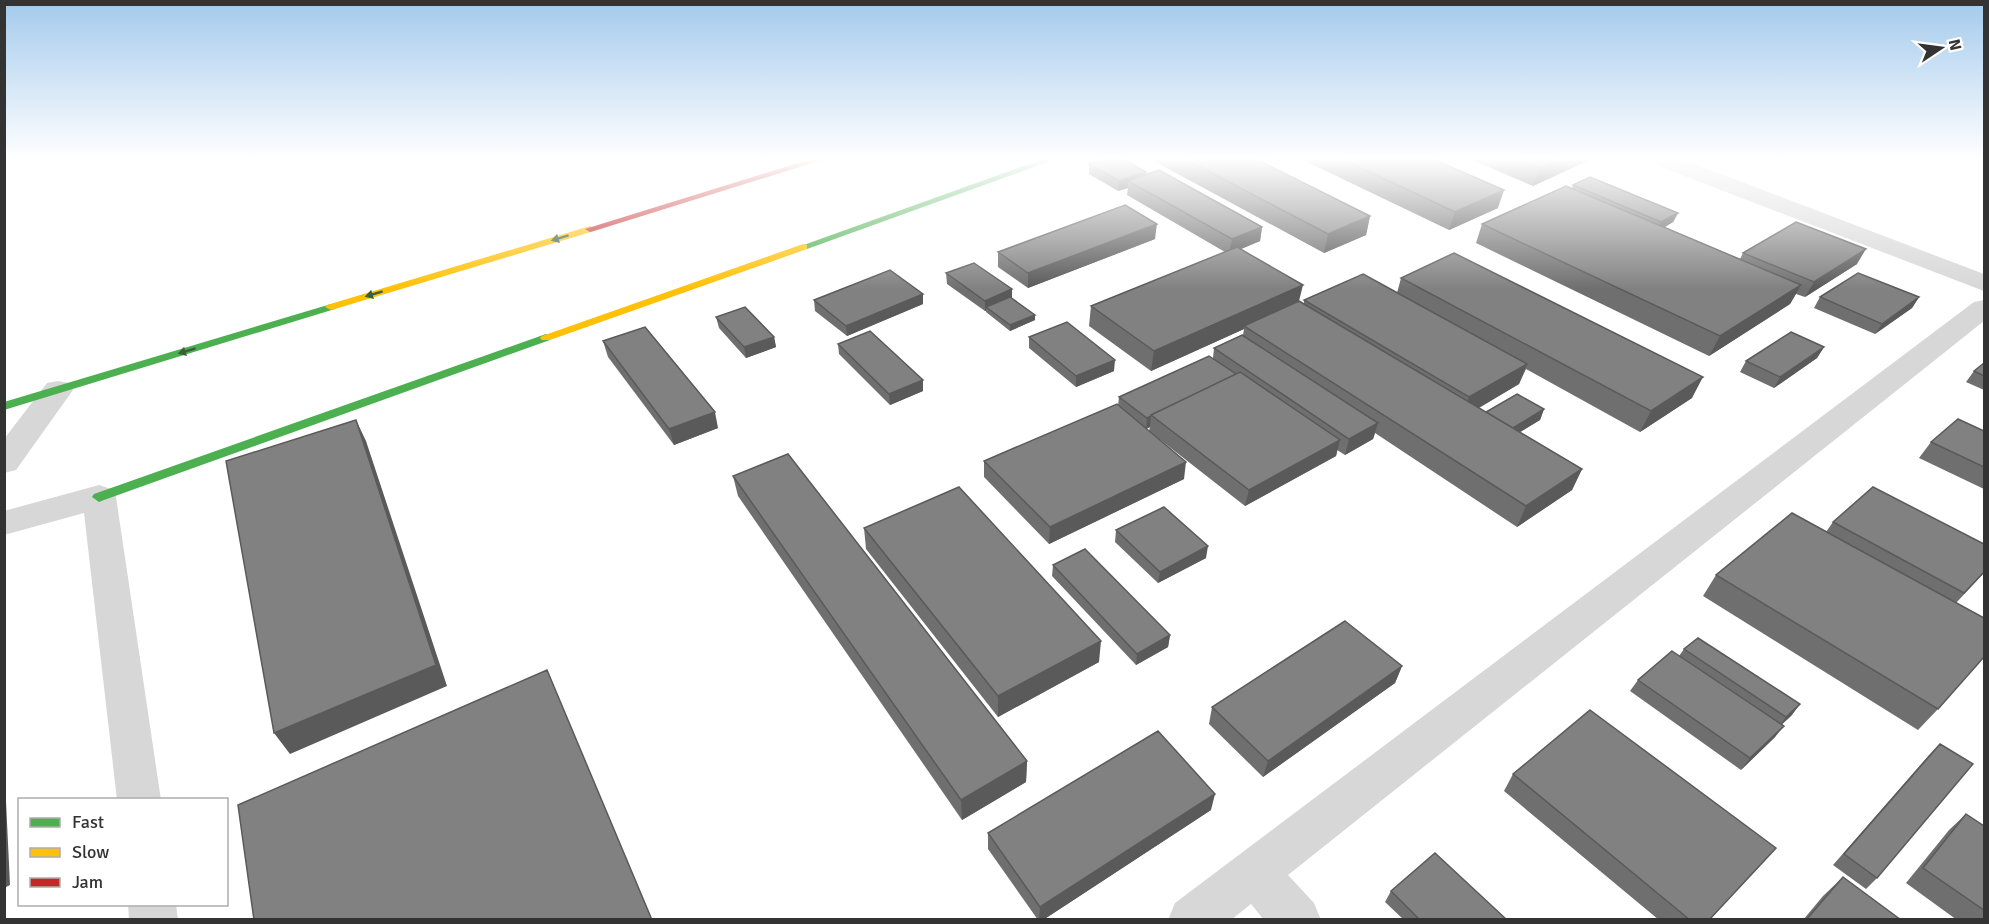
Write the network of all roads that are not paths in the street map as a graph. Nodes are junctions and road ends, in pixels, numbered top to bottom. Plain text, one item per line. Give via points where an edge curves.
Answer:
1 (675, 203) edge
2 (927, 203) edge
3 (1776, 203) edge
4 (1984, 283) edge
5 (1984, 308) edge
6 (58, 390) junction
7 (4, 406) edge
8 (4, 462) edge
9 (99, 497) junction
10 (4, 523) edge
11 (139, 798) edge
12 (1254, 873) junction
13 (1192, 920) edge
14 (1297, 920) edge

1 -> 6 main road
2 - 9 main road
3 - 4 street
5 - 12 street
6 - 7 main road
6 - 8 street
9 - 10 street
9 - 11 street
12 - 13 street
12 - 14 street

